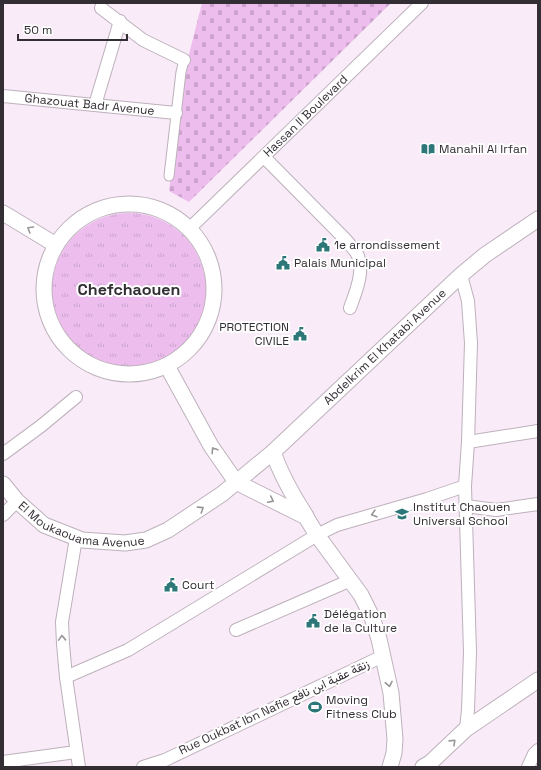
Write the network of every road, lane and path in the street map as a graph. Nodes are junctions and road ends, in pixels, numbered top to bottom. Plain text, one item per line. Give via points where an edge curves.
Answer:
1 (422, 3) edge
2 (101, 8) dead end
3 (120, 21) junction
4 (184, 60) joint
5 (3, 96) edge
6 (95, 105) junction
7 (176, 113) junction
8 (264, 157) junction
9 (169, 176) dead end
10 (3, 213) edge
11 (538, 219) edge
12 (190, 228) junction
13 (56, 245) junction
14 (461, 275) junction
15 (350, 308) dead end
16 (167, 366) junction
17 (76, 397) dead end
18 (538, 431) edge
19 (468, 442) junction
20 (273, 452) junction
21 (3, 454) edge
22 (236, 482) junction
23 (3, 484) edge
24 (465, 486) junction
25 (17, 501) junction
26 (538, 504) edge
27 (466, 506) junction
28 (3, 515) edge
29 (306, 517) junction
30 (317, 535) junction
31 (76, 538) junction
32 (351, 580) junction
33 (236, 630) dead end
34 (383, 656) junction
35 (66, 677) junction
36 (538, 680) edge
37 (466, 729) junction
38 (538, 750) edge
39 (76, 752) junction
40 (3, 762) edge
41 (79, 767) edge
42 (143, 767) edge
43 (390, 767) edge
44 (423, 767) edge
45 (528, 767) edge

1 - 8 street, Hassan II Boulevard
2 - 3 street
3 - 4 street via 143,40
3 - 6 street
4 - 7 street
5 - 6 street, Ghazouat Badr Avenue
6 - 7 street, Ghazouat Badr Avenue
7 - 9 street
8 - 12 street, Hassan II Boulevard
8 - 15 street via 356,253 361,268
13 -> 10 street
11 - 14 street, Abdelkrim El Khatabi Avenue via 485,255
12 - 13 street via 164,211 148,206 113,205 96,210 80,219 67,230
12 - 16 street via 200,241 212,270 212,308 206,326 196,342
13 - 16 street via 45,275 45,306 57,336 68,348 79,359 108,372 138,374
14 - 19 street via 471,322
14 - 20 street, Abdelkrim El Khatabi Avenue
22 -> 16 street via 211,446
17 - 21 street
18 - 19 street
19 - 24 street
20 - 22 street, Abdelkrim El Khatabi Avenue
20 - 29 street via 280,471
22 -> 29 street
31 -> 22 street, El Moukaouama Avenue via 125,543 146,540 168,530
23 - 25 street, El Moukaouama Avenue
24 - 27 street
24 -> 30 street via 336,525
25 - 28 street
25 - 31 street, El Moukaouama Avenue via 44,525
26 - 27 street via 496,510
27 - 37 street via 470,652
29 - 30 street
30 - 32 street
30 - 35 street via 128,650
35 -> 31 street via 62,622
32 - 33 street
32 - 34 street via 372,617
34 - 42 street, Rue Oukbat Ibn Nafie زنقة عقبة ابن نافع via 165,760
34 -> 43 street via 395,725 394,753
35 - 39 street
36 - 37 street
44 -> 37 street
38 - 45 street
39 - 40 street
39 - 41 street

